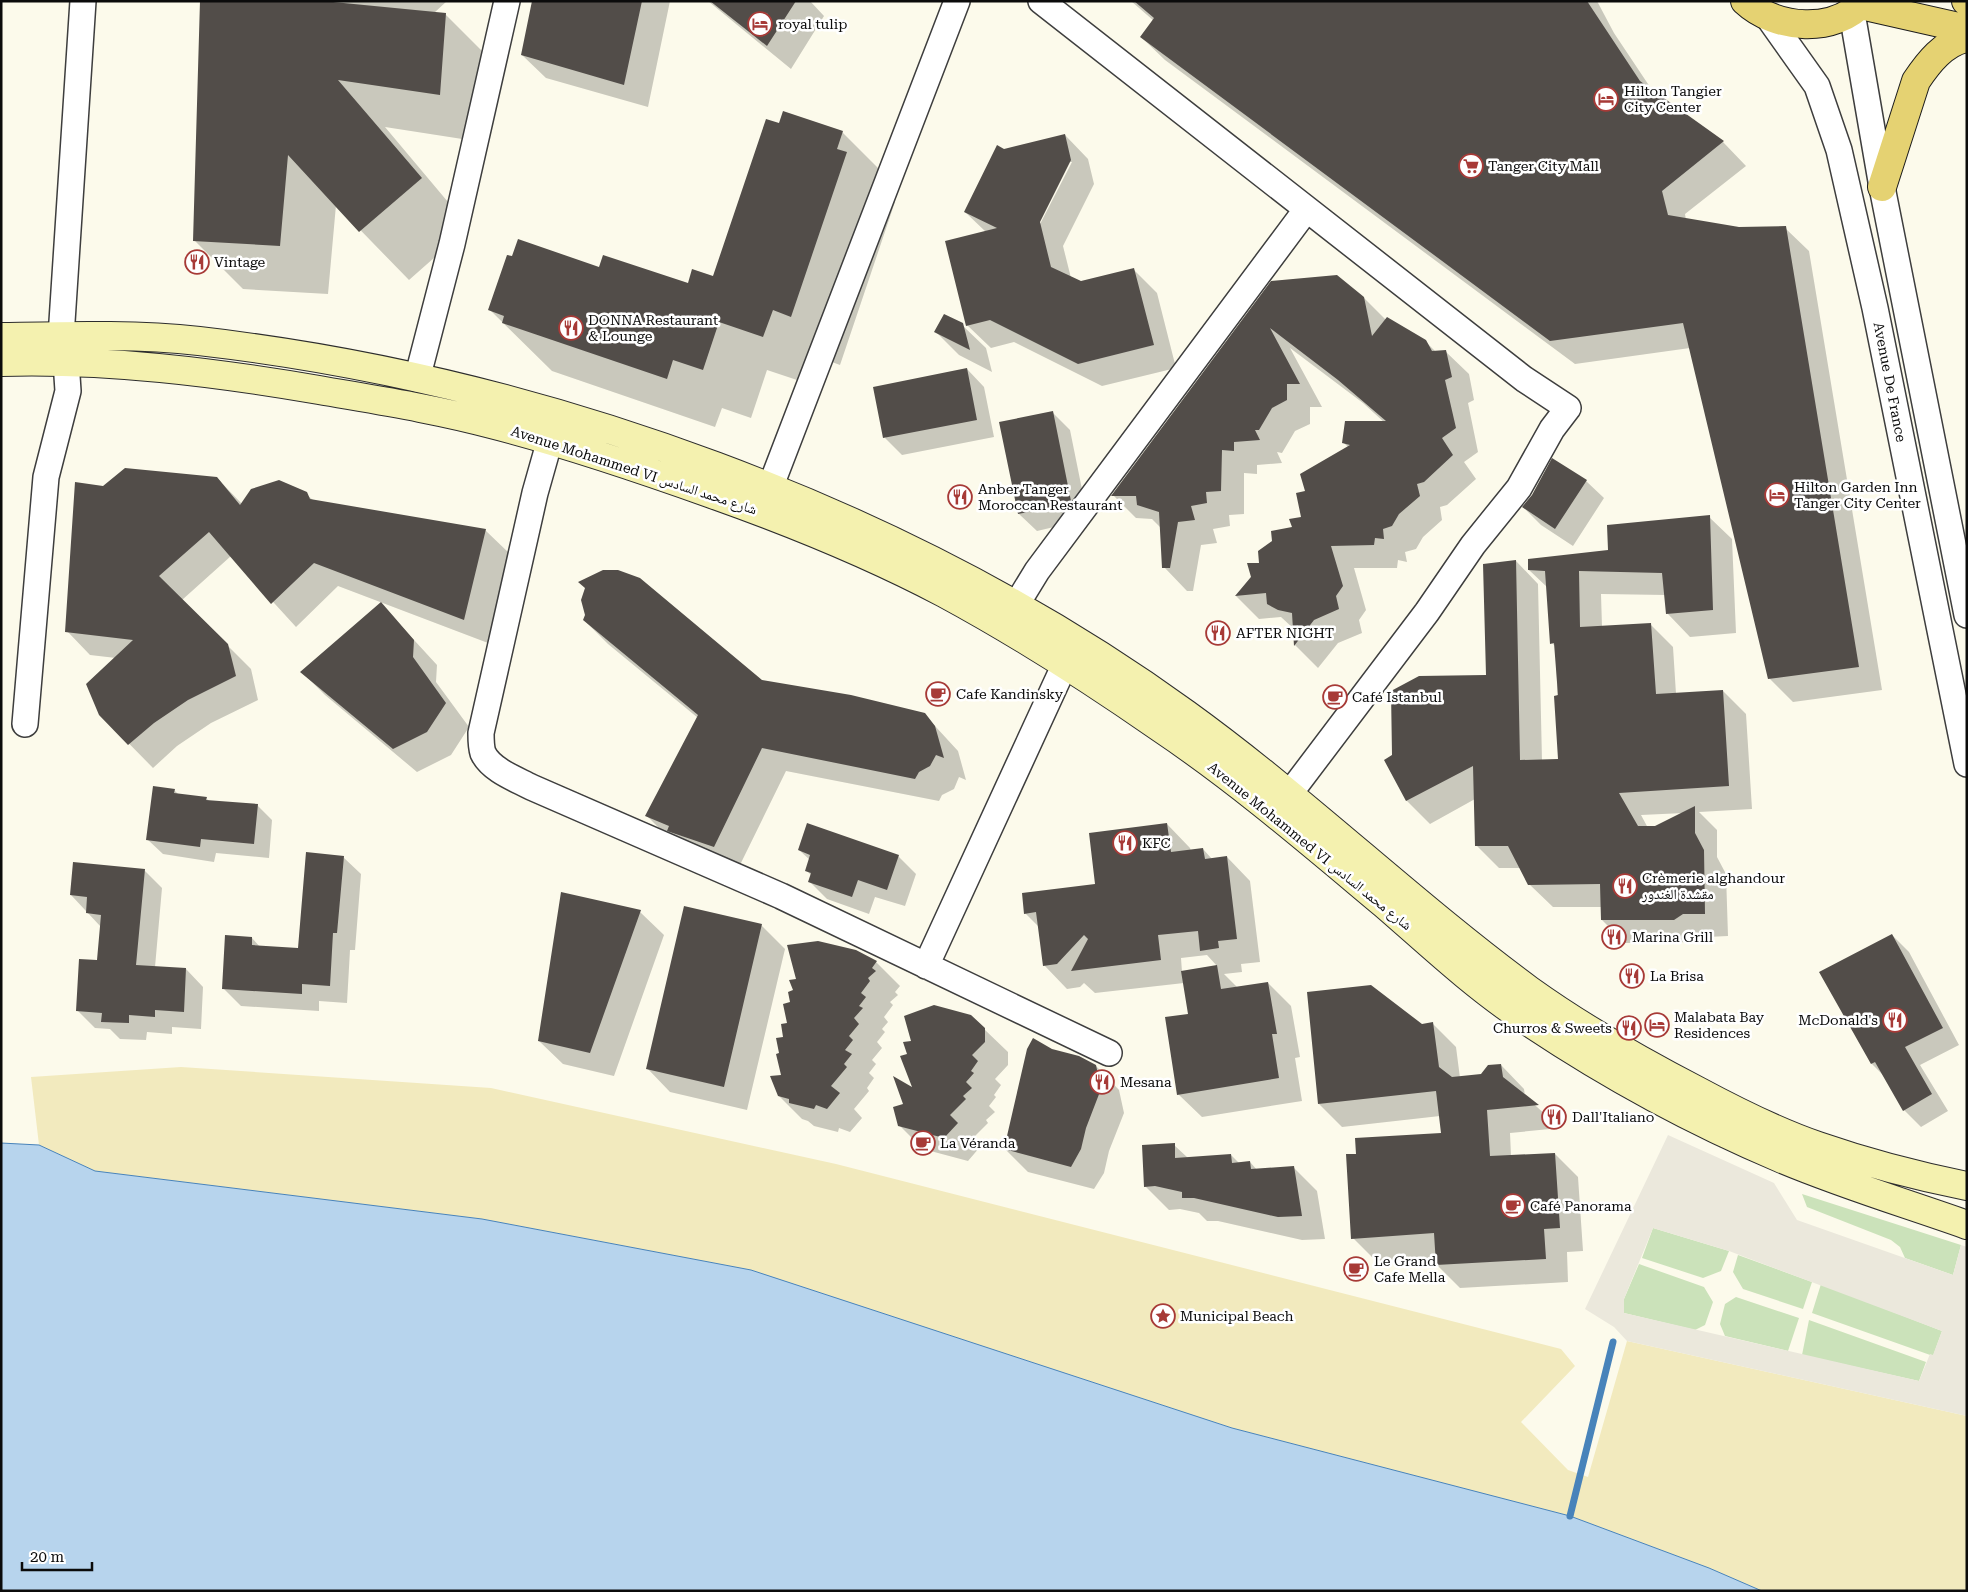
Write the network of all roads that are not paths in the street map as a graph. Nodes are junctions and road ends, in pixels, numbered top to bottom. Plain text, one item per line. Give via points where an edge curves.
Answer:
1 (83, 1) edge
2 (507, 1) edge
3 (957, 1) edge
4 (1042, 1) edge
5 (1746, 1) edge
6 (1859, 6) edge
7 (1768, 16) junction
8 (1967, 29) edge
9 (1967, 38) edge
10 (1882, 187) junction
11 (1306, 210) junction
12 (1, 337) edge
13 (50, 349) junction
14 (1, 362) edge
15 (417, 379) junction
16 (550, 440) junction
17 (770, 488) junction
18 (1015, 607) junction
19 (1967, 615) edge
20 (1065, 664) junction
21 (25, 724) dead end
22 (1967, 764) edge
23 (1290, 793) junction
24 (926, 966) junction
25 (1109, 1053) dead end
26 (1967, 1186) edge
27 (1967, 1225) edge

1 - 13 street
2 - 15 street via 452,244
3 - 17 street
4 - 11 street
5 - 7 main road
6 - 7 main road via 1824,23 1796,24
6 - 8 main road
6 - 10 street
7 - 22 street, Avenue De France via 1817,86 1839,150 1875,308
9 - 10 main road via 1949,44 1926,66 1916,81
10 - 19 street
11 - 18 street via 1037,572
11 - 23 street via 1524,379 1568,408 1552,429 1519,488 1473,545 1421,620
12 - 13 main road, Avenue Mohammed VI شارع محمد السادس
13 - 14 main road, Avenue Mohammed VI شارع محمد السادس
13 - 15 main road, Avenue Mohammed VI شارع محمد السادس via 124,337 196,341
13 - 16 main road, Avenue Mohammed VI شارع محمد السادس via 108,363 273,382 424,409
13 - 21 street via 68,391 46,477
15 - 17 main road, Avenue Mohammed VI شارع محمد السادس via 556,414
16 - 20 main road, Avenue Mohammed VI شارع محمد السادس via 760,511 873,559 945,594
16 - 24 street via 481,733 483,752 488,760 506,774 532,787 773,892
17 - 18 main road, Avenue Mohammed VI شارع محمد السادس via 851,521
18 - 23 main road, Avenue Mohammed VI شارع محمد السادس via 1073,640 1180,710
20 - 24 street
20 - 27 main road, Avenue Mohammed VI شارع محمد السادس via 1173,736 1273,812 1449,962 1517,1014 1592,1062 1756,1148
23 - 26 main road, Avenue Mohammed VI شارع محمد السادس via 1466,941 1532,992 1602,1039 1725,1105 1799,1139 1864,1161
24 - 25 street

